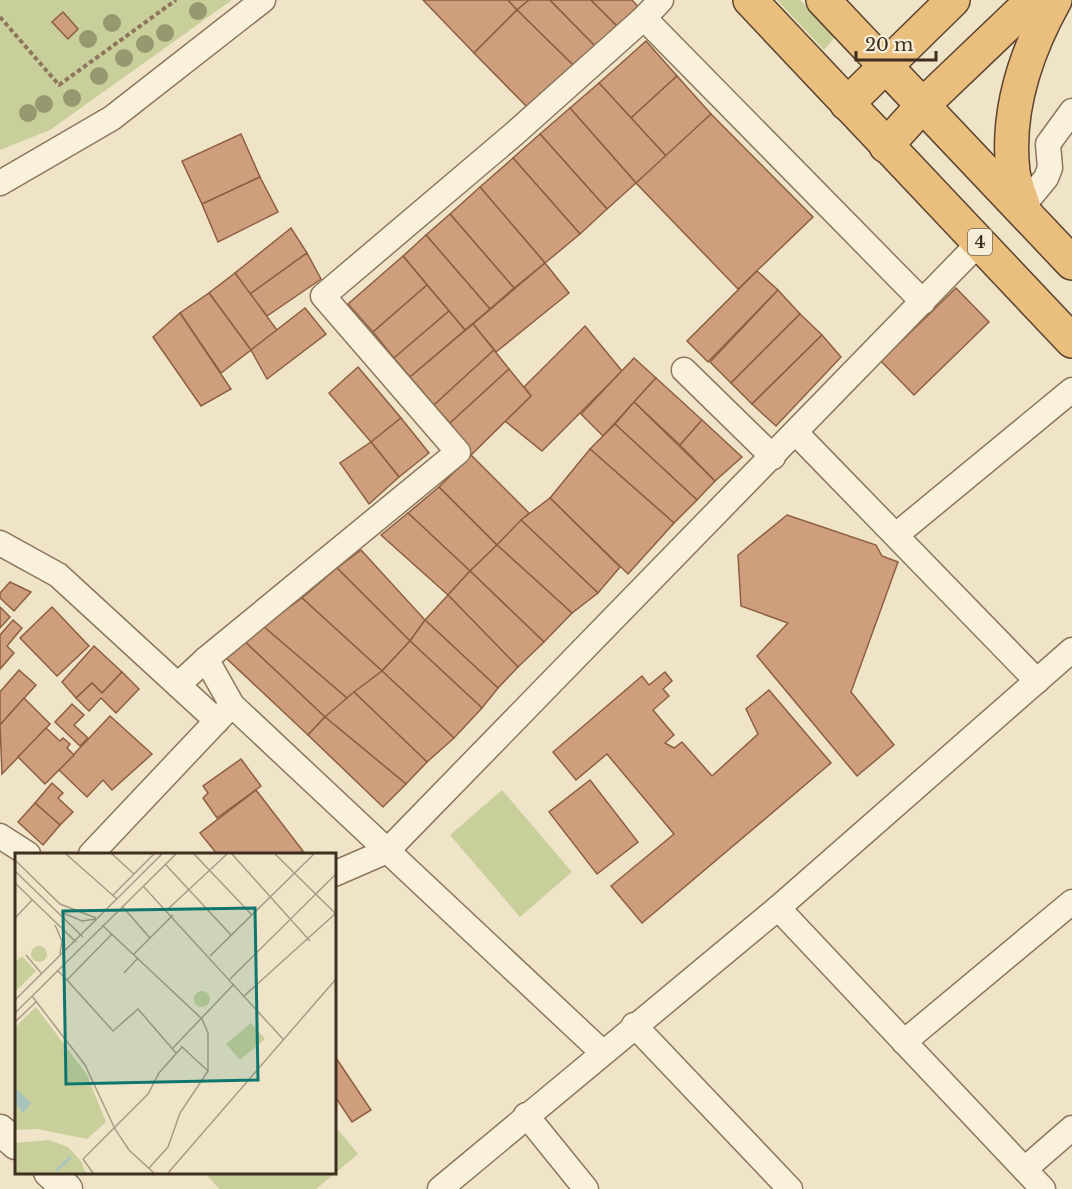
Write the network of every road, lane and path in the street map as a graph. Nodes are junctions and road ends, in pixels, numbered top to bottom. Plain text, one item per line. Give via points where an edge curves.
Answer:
1 (176, 0) edge
2 (262, 0) edge
3 (661, 0) edge
4 (750, 0) edge
5 (823, 0) edge
6 (953, 0) edge
7 (1033, 0) edge
8 (1055, 0) edge
9 (0, 17) edge
10 (644, 18) junction
11 (886, 66) junction
12 (847, 104) junction
13 (924, 104) junction
14 (1072, 111) edge
15 (886, 146) junction
16 (0, 183) edge
17 (1025, 211) junction
18 (980, 242) junction
19 (1072, 263) edge
20 (923, 302) junction
21 (1072, 341) edge
22 (684, 370) dead end
23 (1072, 390) edge
24 (796, 433) junction
25 (773, 458) junction
26 (896, 535) junction
27 (0, 543) edge
28 (1072, 650) edge
29 (206, 659) junction
30 (1037, 681) junction
31 (178, 685) junction
32 (225, 713) junction
33 (0, 836) edge
34 (387, 851) junction
35 (25, 853) edge
36 (93, 853) edge
37 (336, 873) edge
38 (1072, 902) edge
39 (778, 908) junction
40 (634, 1025) junction
41 (904, 1042) junction
42 (602, 1052) junction
43 (526, 1115) junction
44 (1072, 1128) edge
45 (0, 1130) edge
46 (15, 1143) edge
47 (1025, 1169) junction
48 (50, 1174) edge
49 (68, 1189) edge
50 (440, 1189) edge
51 (586, 1189) edge
52 (790, 1189) edge
53 (1043, 1189) edge

1 - 9 path via 59,85
2 - 16 street via 112,118
3 - 10 street
4 - 12 highway, 4
5 - 11 highway
6 - 11 highway
7 - 13 highway
8 - 17 highway via 1023,75 1012,119 1013,174
10 - 20 street
10 - 29 street via 323,296 458,452
11 - 12 highway
11 - 13 highway
12 - 15 highway, 4
13 - 15 highway
13 - 17 highway
14 - 17 street via 1048,144 1050,168
15 - 18 highway, 4
17 - 19 highway
18 - 20 street
18 - 21 highway, 4
20 - 24 street
22 - 25 street
23 - 26 street
24 - 25 street
24 - 26 street
25 - 34 street
26 - 30 street
27 - 31 street via 58,575
28 - 30 street
29 - 31 street
29 - 32 street
30 - 39 street
31 - 32 street
32 - 34 street
32 - 36 street
33 - 35 street
34 - 37 street
34 - 42 street
38 - 41 street
39 - 40 street
39 - 41 street
40 - 42 street
40 - 52 street
41 - 47 street
42 - 43 street
43 - 50 street
43 - 51 street
44 - 47 street
45 - 46 street
47 - 53 street
48 - 49 street

